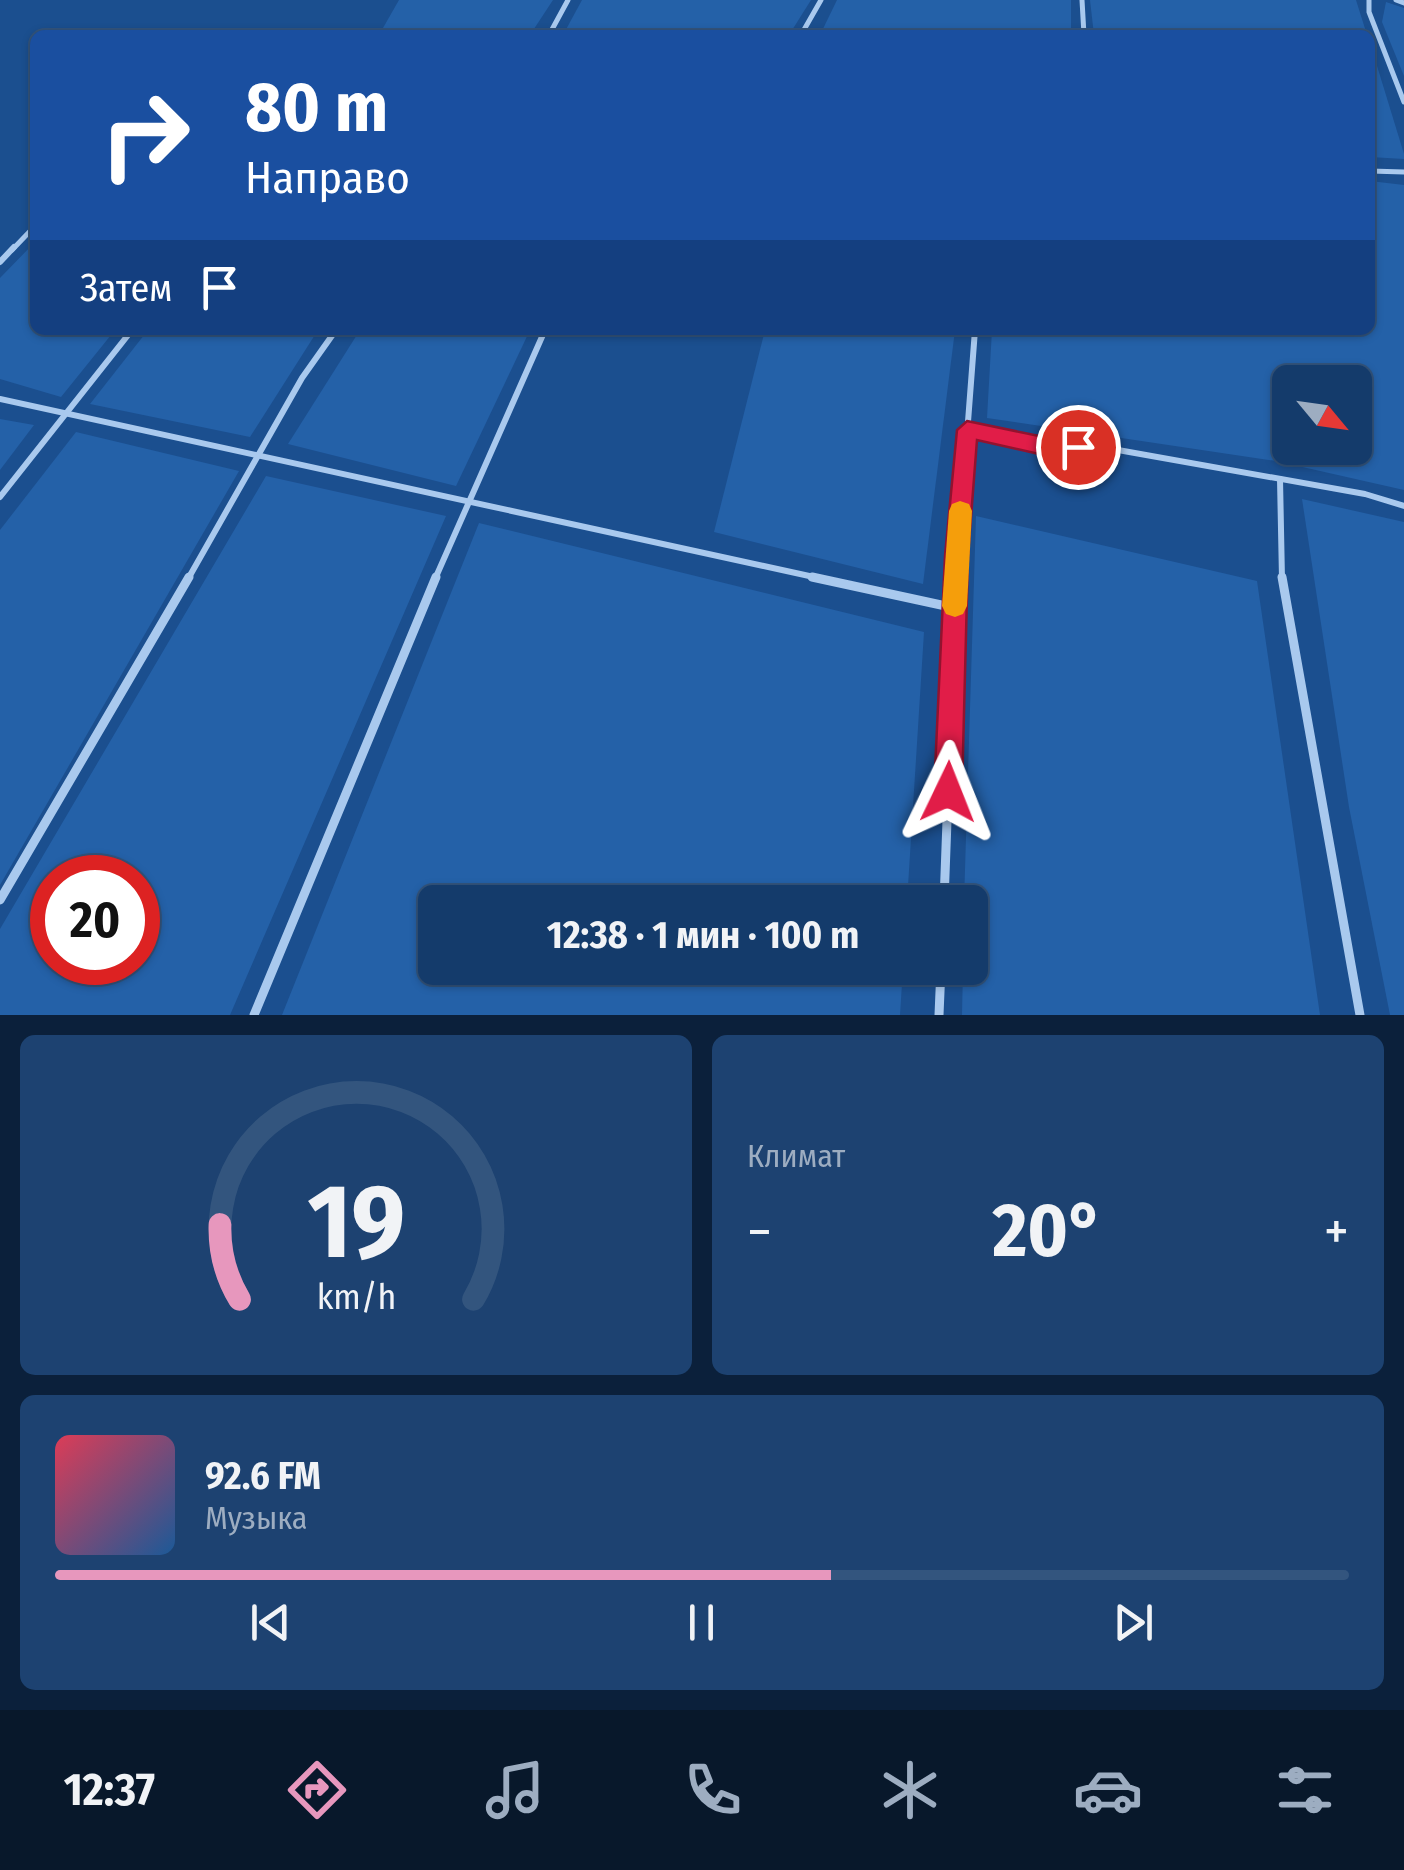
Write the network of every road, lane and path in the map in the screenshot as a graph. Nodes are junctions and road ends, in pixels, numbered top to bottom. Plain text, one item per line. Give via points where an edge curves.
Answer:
1 (568, 0) edge
2 (821, 0) edge
3 (1082, 0) edge
4 (1369, 0) edge
5 (1396, 0) edge
6 (1404, 3) edge
7 (552, 30) edge
8 (804, 30) edge
9 (1084, 30) edge
10 (1404, 102) edge
11 (1375, 170) edge
12 (1404, 172) edge
13 (30, 231) edge
14 (0, 262) edge
15 (128, 335) edge
16 (332, 335) edge
17 (543, 335) edge
18 (975, 335) edge
19 (0, 399) edge
20 (65, 413) junction
21 (967, 430) junction
22 (260, 456) junction
23 (1280, 479) junction
24 (0, 498) edge
25 (467, 501) junction
26 (1404, 506) edge
27 (954, 608) junction
28 (945, 885) edge
29 (0, 900) edge
30 (940, 985) edge
31 (254, 1015) edge
32 (939, 1015) edge
33 (1360, 1015) edge

1 - 7 lane
2 - 8 lane
3 - 9 lane
4 - 10 lane
5 - 6 lane
11 - 12 lane
13 - 14 lane
15 - 20 lane
16 - 22 lane
17 - 25 lane
18 - 21 lane
19 - 20 lane
20 - 22 lane
20 - 24 lane
21 - 23 lane
21 - 27 lane
22 - 25 lane
22 - 29 lane
23 - 26 lane
23 - 33 lane via 1282,577
25 - 27 lane
25 - 31 lane
27 - 28 lane
30 - 32 lane

